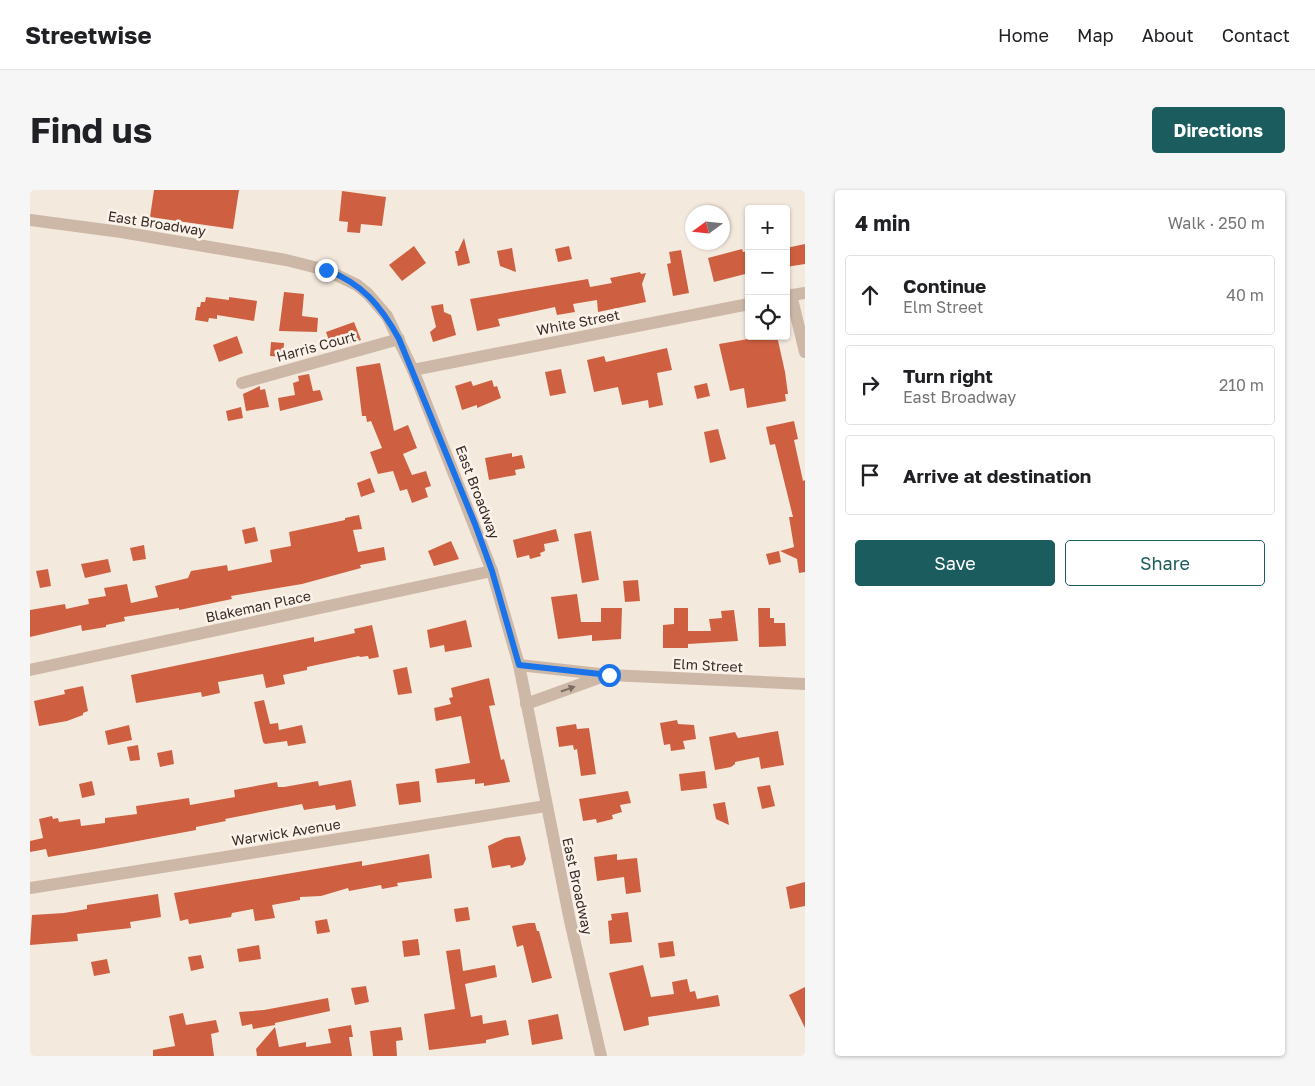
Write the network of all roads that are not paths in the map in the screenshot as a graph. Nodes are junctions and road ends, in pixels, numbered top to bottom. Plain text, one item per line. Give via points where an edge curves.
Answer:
1 (30, 220) edge
2 (805, 293) edge
3 (790, 296) edge
4 (790, 300) edge
5 (745, 305) edge
6 (399, 339) junction
7 (805, 352) edge
8 (413, 370) junction
9 (242, 383) dead end
10 (492, 571) junction
11 (519, 665) junction
12 (30, 670) edge
13 (609, 675) junction
14 (805, 684) edge
15 (526, 704) junction
16 (546, 806) junction
17 (30, 888) edge
18 (601, 1056) edge

1 - 6 street, East Broadway via 121,232 286,260 326,270 342,276 368,294 387,316
2 - 3 street
4 - 7 street
5 - 8 street, White Street
6 - 8 street, East Broadway
6 - 9 street, Harris Court
8 - 10 street, East Broadway
10 - 11 street, East Broadway
10 - 12 street, Blakeman Place
11 - 13 street, Elm Street
11 - 15 street, East Broadway
13 - 14 street, Elm Street
15 -> 13 street, Elm Street
15 - 16 street, East Broadway
16 - 17 street, Warwick Avenue
16 - 18 street, East Broadway

